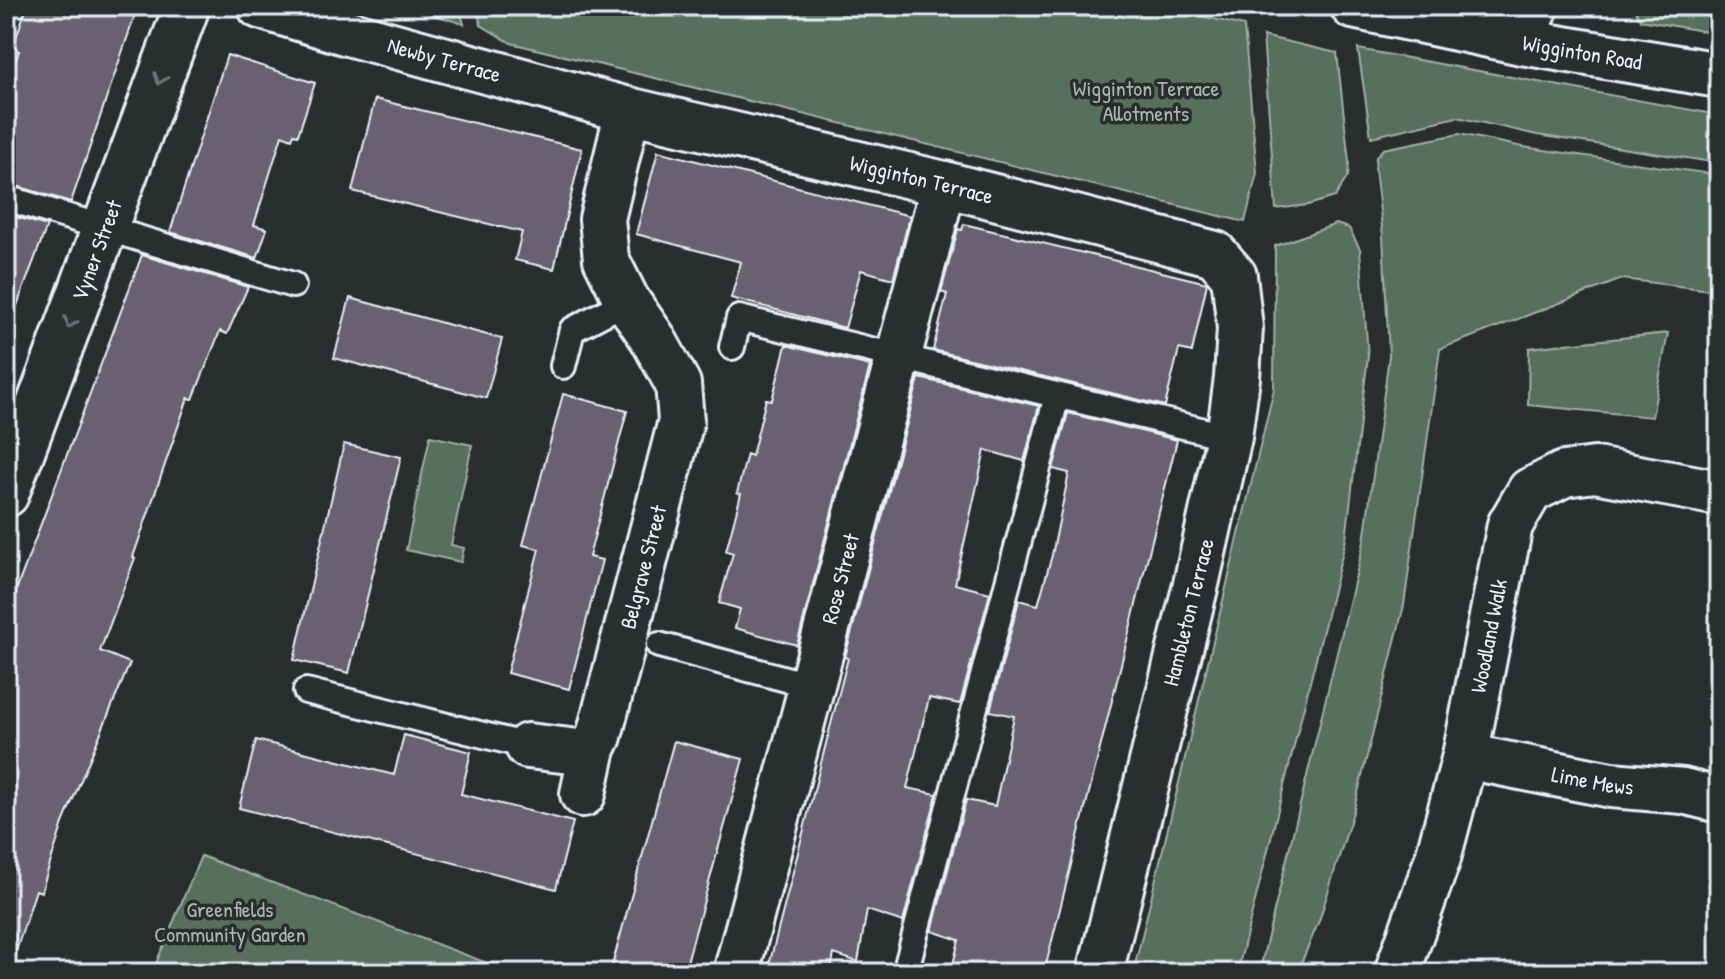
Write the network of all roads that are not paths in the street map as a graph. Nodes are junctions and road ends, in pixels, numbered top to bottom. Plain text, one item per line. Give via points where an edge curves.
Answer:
1 (187, 6) edge
2 (260, 6) edge
3 (1353, 6) edge
4 (1522, 18) edge
5 (1719, 75) edge
6 (628, 110) junction
7 (944, 184) junction
8 (6, 198) edge
9 (105, 228) junction
10 (1215, 254) joint
11 (293, 285) dead end
12 (627, 301) junction
13 (732, 347) dead end
14 (899, 356) junction
15 (563, 366) dead end
16 (1057, 396) junction
17 (1229, 437) junction
18 (1719, 493) edge
19 (6, 494) edge
20 (659, 645) dead end
21 (812, 686) junction
22 (306, 691) dead end
23 (528, 746) joint
24 (593, 748) junction
25 (1465, 756) junction
26 (583, 794) dead end
27 (1719, 800) edge
28 (736, 973) edge
29 (905, 973) edge
30 (1100, 973) edge
31 (1397, 973) edge

1 -> 9 street, Vyner Street
2 - 6 street, Newby Terrace
3 - 4 street, Wigginton Road via 1448,27
4 - 5 street, Wigginton Road
6 - 7 street, Wigginton Terrace
6 - 12 street, Belgrave Street via 602,219 606,259
7 - 10 street, Wigginton Terrace
7 - 14 street, Rose Street
8 - 9 lane
9 - 11 lane
9 -> 19 street, Vyner Street
10 - 17 street, Hambleton Terrace via 1234,276 1240,328
12 - 15 lane via 572,330
12 - 24 street, Belgrave Street via 678,384 681,421
13 - 14 lane via 739,318
14 - 16 lane
14 - 21 street, Rose Street
16 - 17 lane
16 - 29 lane
17 - 30 street, Hambleton Terrace
18 - 25 street, Woodland Walk via 1595,470 1564,474 1530,491 1510,525
20 - 21 lane
21 - 28 street, Rose Street
22 - 23 lane
23 - 24 street via 579,752
24 - 26 street, Belgrave Street
25 - 27 street, Lime Mews
25 - 31 street, Woodland Walk via 1438,858

